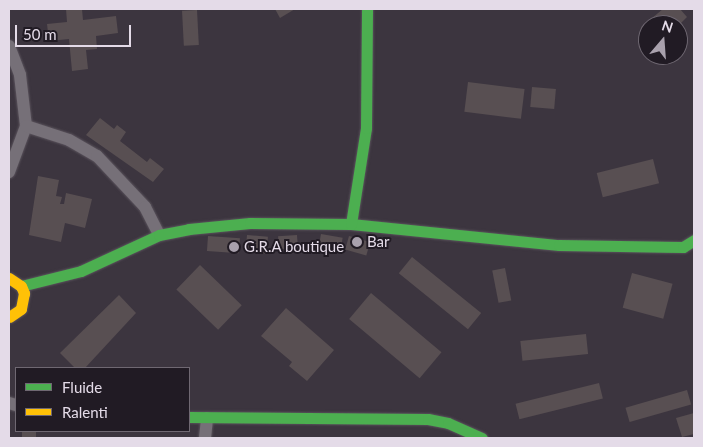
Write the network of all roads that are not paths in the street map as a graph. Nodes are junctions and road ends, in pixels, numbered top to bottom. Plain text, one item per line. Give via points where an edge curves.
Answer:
1 (367, 9) edge
2 (9, 46) edge
3 (26, 126) junction
4 (9, 172) edge
5 (352, 224) junction
6 (159, 235) junction
7 (694, 240) edge
8 (9, 278) edge
9 (21, 286) junction
10 (9, 317) edge
11 (190, 417) edge
12 (207, 418) junction
13 (205, 438) edge
14 (482, 438) edge

1 - 5 street via 366,128
2 - 3 street via 20,75
3 - 4 street
3 - 6 street via 69,140 97,156 144,207
5 - 6 street via 214,225
5 - 7 street via 559,245 683,248
6 - 9 street via 81,271
8 - 9 street
9 - 10 street via 24,301 21,309
11 - 12 street
12 - 13 street
12 - 14 street via 428,419 448,423

